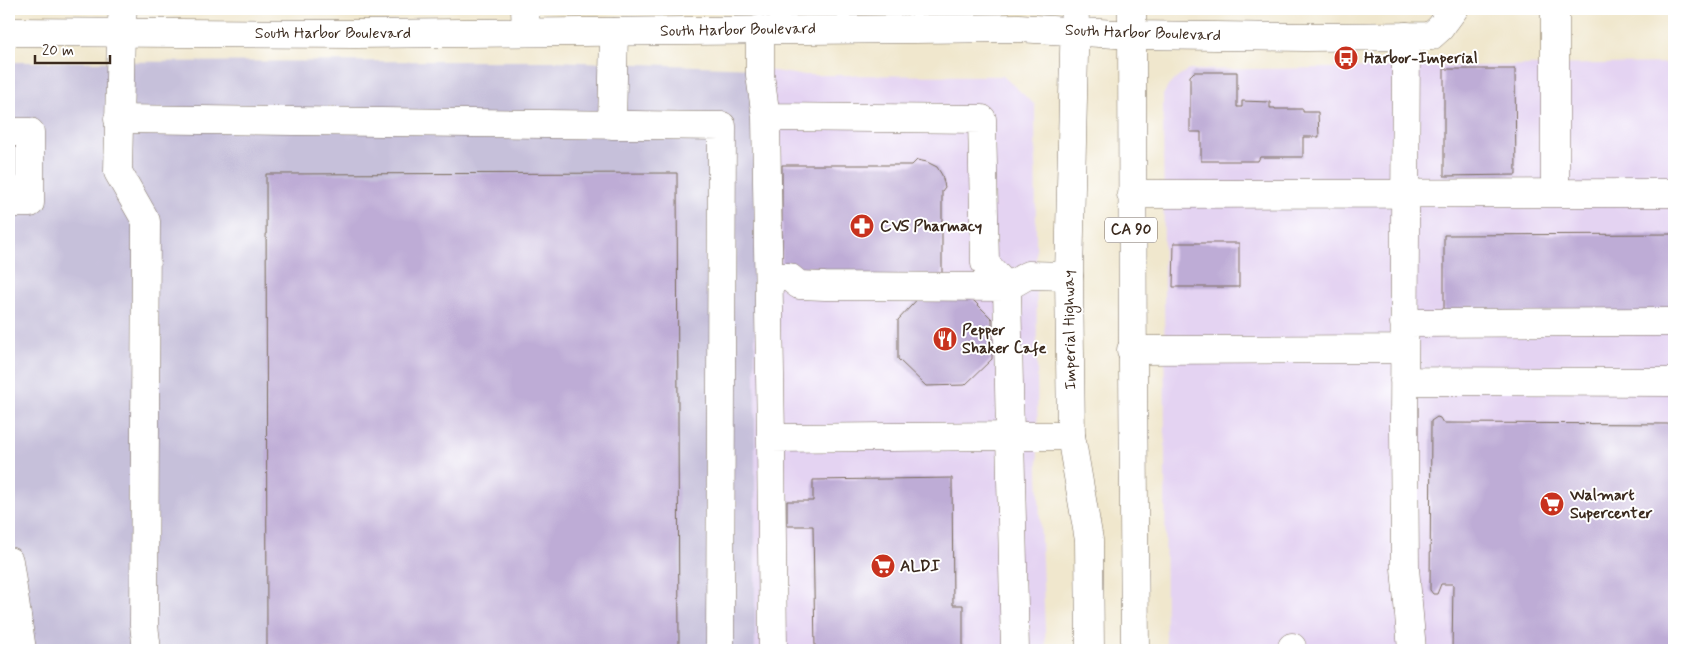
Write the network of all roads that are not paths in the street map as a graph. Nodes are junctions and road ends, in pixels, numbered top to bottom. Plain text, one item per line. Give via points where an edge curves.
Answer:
1 (1454, 9) edge
2 (1555, 9) edge
3 (122, 20) edge
4 (526, 20) edge
5 (1075, 20) edge
6 (1132, 22) edge
7 (760, 29) junction
8 (9, 32) edge
9 (614, 32) junction
10 (1406, 36) junction
11 (766, 117) junction
12 (118, 120) junction
13 (612, 125) junction
14 (9, 132) edge
15 (1405, 193) junction
16 (1555, 193) junction
17 (1674, 193) edge
18 (1132, 194) junction
19 (9, 203) edge
20 (1069, 276) junction
21 (769, 278) junction
22 (1007, 286) junction
23 (1674, 322) edge
24 (1404, 323) junction
25 (1132, 350) junction
26 (1404, 350) junction
27 (1404, 381) junction
28 (1674, 382) edge
29 (1010, 436) junction
30 (1071, 436) junction
31 (771, 438) junction
32 (9, 561) edge
33 (22, 650) edge
34 (147, 650) edge
35 (720, 650) edge
36 (773, 650) edge
37 (1015, 650) edge
38 (1090, 650) edge
39 (1135, 650) edge
40 (1412, 650) edge

1 - 10 main road, South Harbor Boulevard via 1431,36
2 - 16 main road
3 - 4 main road, South Harbor Boulevard via 287,34
3 - 8 main road, South Harbor Boulevard
3 - 12 main road
4 - 9 main road, South Harbor Boulevard
5 - 6 main road, South Harbor Boulevard
5 - 7 main road, South Harbor Boulevard via 1019,28
5 - 20 main road, Imperial Highway
6 - 10 main road, South Harbor Boulevard
6 - 18 main road, CA 90
7 - 9 main road, South Harbor Boulevard
7 - 11 main road via 760,75
9 - 13 main road
10 - 15 main road
11 - 21 main road
11 - 22 main road via 982,120 984,263
12 - 13 main road
12 - 34 main road via 118,172 146,221 144,625
13 - 35 main road via 722,126
14 - 19 main road via 30,132 30,203
15 - 16 main road
15 - 18 main road
15 - 24 main road
16 - 17 main road
18 - 25 main road, CA 90
20 - 22 main road via 1028,275
20 - 30 main road, Imperial Highway
21 - 22 main road via 789,277 799,285 816,286
21 - 31 main road
22 - 29 main road
23 - 24 main road
24 - 26 main road
25 - 26 main road
25 - 39 main road, CA 90
26 - 27 main road
27 - 28 main road
27 - 40 main road via 1405,568
29 - 30 main road
29 - 31 main road
29 - 37 main road
30 - 38 main road, Imperial Highway via 1089,540
31 - 36 main road
32 - 33 main road

